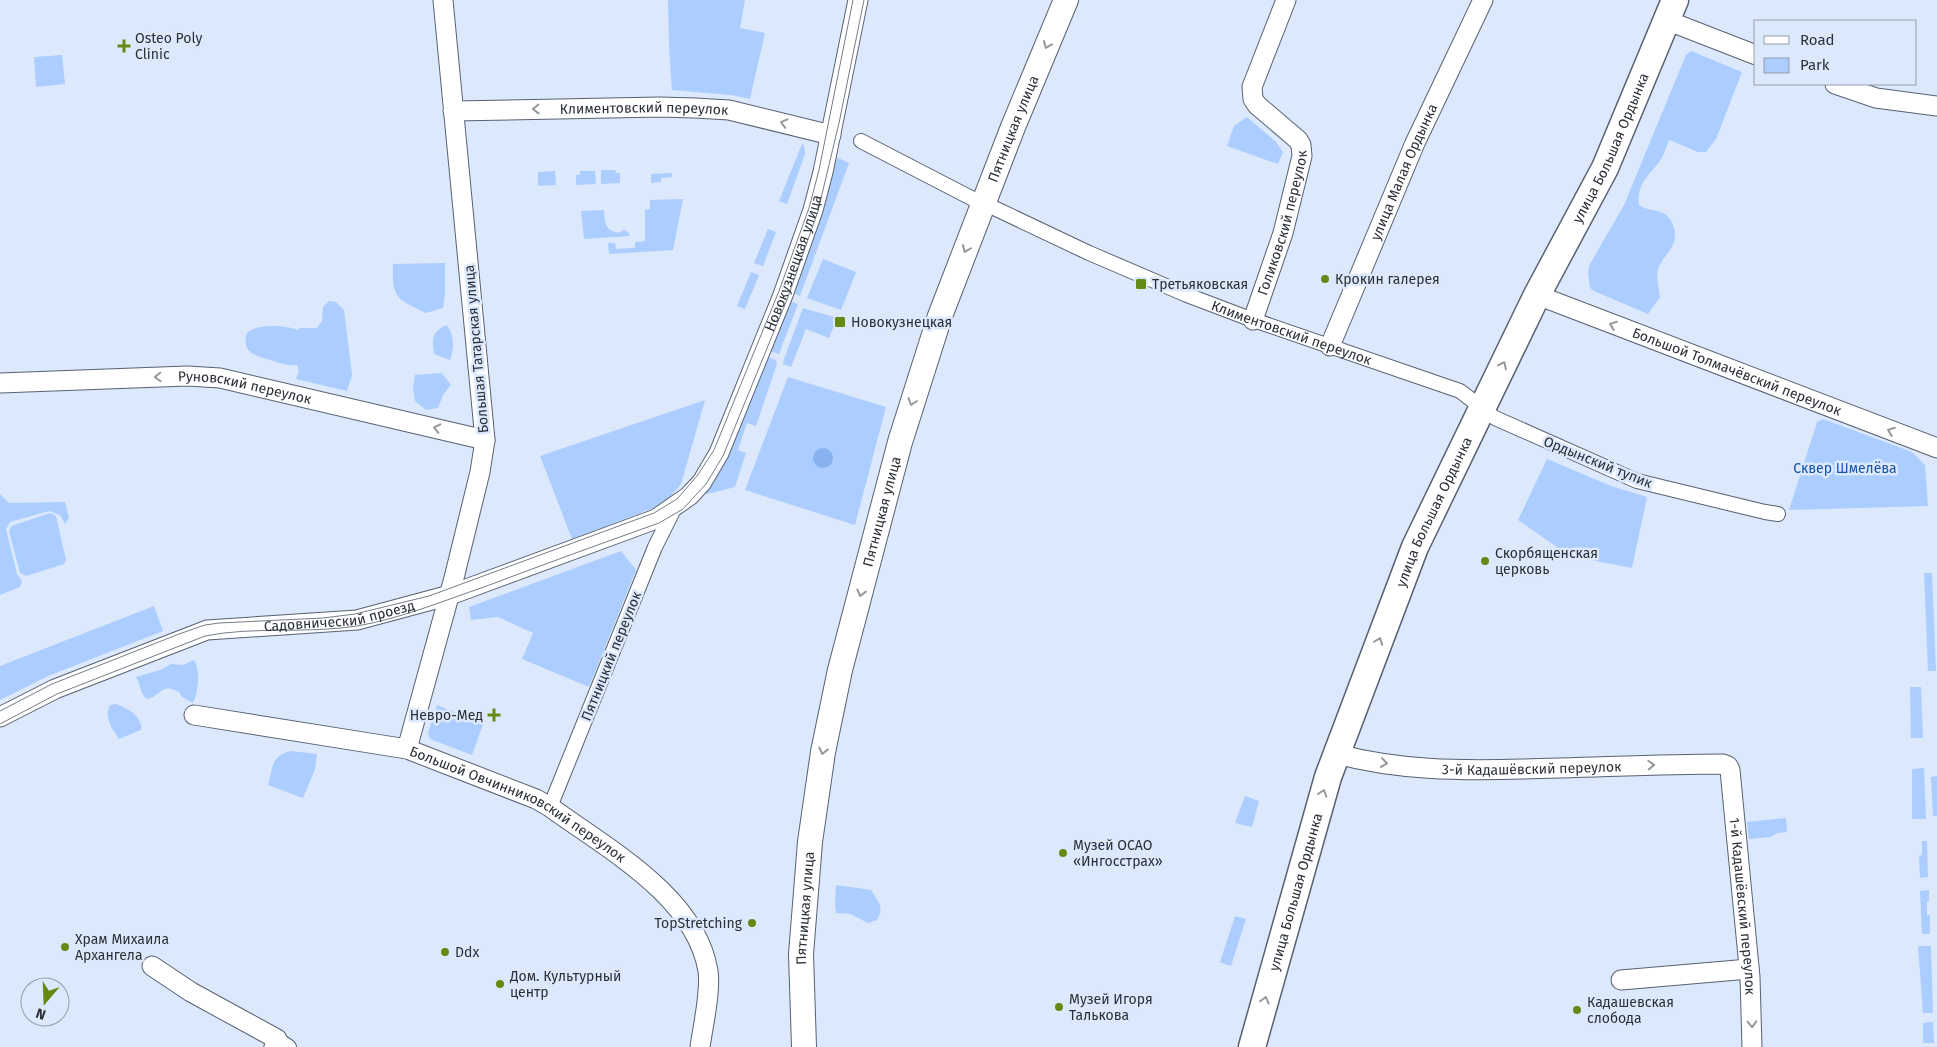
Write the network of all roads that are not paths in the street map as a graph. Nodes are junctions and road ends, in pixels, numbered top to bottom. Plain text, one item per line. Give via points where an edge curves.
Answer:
1 (443, 0) edge
2 (858, 0) edge
3 (1066, 0) edge
4 (1286, 0) edge
5 (1483, 0) edge
6 (1670, 10) edge
7 (1754, 54) edge
8 (1838, 85) edge
9 (1937, 106) edge
10 (453, 112) junction
11 (832, 135) junction
12 (861, 141) dead end
13 (977, 201) dead end
14 (992, 207) dead end
15 (1537, 295) junction
16 (1253, 320) junction
17 (1330, 346) junction
18 (0, 383) edge
19 (1482, 409) junction
20 (485, 440) junction
21 (1937, 448) edge
22 (676, 506) junction
23 (1778, 514) dead end
24 (450, 595) junction
25 (194, 715) dead end
26 (0, 717) edge
27 (407, 749) junction
28 (1336, 754) junction
29 (1728, 766) joint
30 (550, 807) junction
31 (152, 966) dead end
32 (1749, 969) junction
33 (1621, 980) dead end
34 (280, 1044) edge
35 (700, 1047) edge
36 (804, 1047) edge
37 (1252, 1047) edge
38 (1752, 1047) edge

1 - 10 street, Большая Татарская улица
2 - 11 street, Новокузнецкая улица
3 -> 36 street, Пятницкая улица via 938,323 900,442 840,670 823,752 810,842 801,954
4 - 16 street, Голиковский переулок via 1252,93 1257,105 1298,140 1302,156 1283,233
5 - 17 street, улица Малая Ордынка via 1415,143
6 - 7 street
6 - 15 main road, улица Большая Ордынка via 1605,168
8 - 9 street via 1876,98
11 -> 10 street, Климентовский переулок via 737,112 695,108
10 - 20 street, Большая Татарская улица
11 - 22 street, Новокузнецкая улица via 813,210 794,264 719,453 702,482
12 - 13 street
14 - 16 street, Климентовский переулок via 1114,264
19 -> 15 main road, улица Большая Ордынка
21 -> 15 street, Большой Толмачёвский переулок
16 - 17 street, Климентовский переулок
17 - 19 street, Климентовский переулок via 1460,391
20 -> 18 street, Руновский переулок via 220,378 187,376
19 - 23 street, Ордынский тупик via 1538,438 1637,481
28 -> 19 main road, улица Большая Ордынка via 1415,547
20 - 24 street, Большая Татарская улица
22 - 24 street, Садовнический проезд via 656,519
22 - 30 street, Пятницкий переулок via 649,561
24 - 26 street, Садовнический проезд via 356,620 207,630 55,689
24 - 27 street, Большая Татарская улица
25 - 27 street, Большой Овчинниковский переулок
27 - 30 street, Большой Овчинниковский переулок
28 -> 29 street, 3-й Кадашёвский переулок via 1427,769 1673,764
37 -> 28 main road, улица Большая Ордынка via 1318,807
29 - 32 street, 1-й Кадашёвский переулок
30 - 35 street, Большой Овчинниковский переулок via 661,888 687,922 701,949 708,973
31 - 34 street
32 - 33 street
32 -> 38 street, 1-й Кадашёвский переулок

